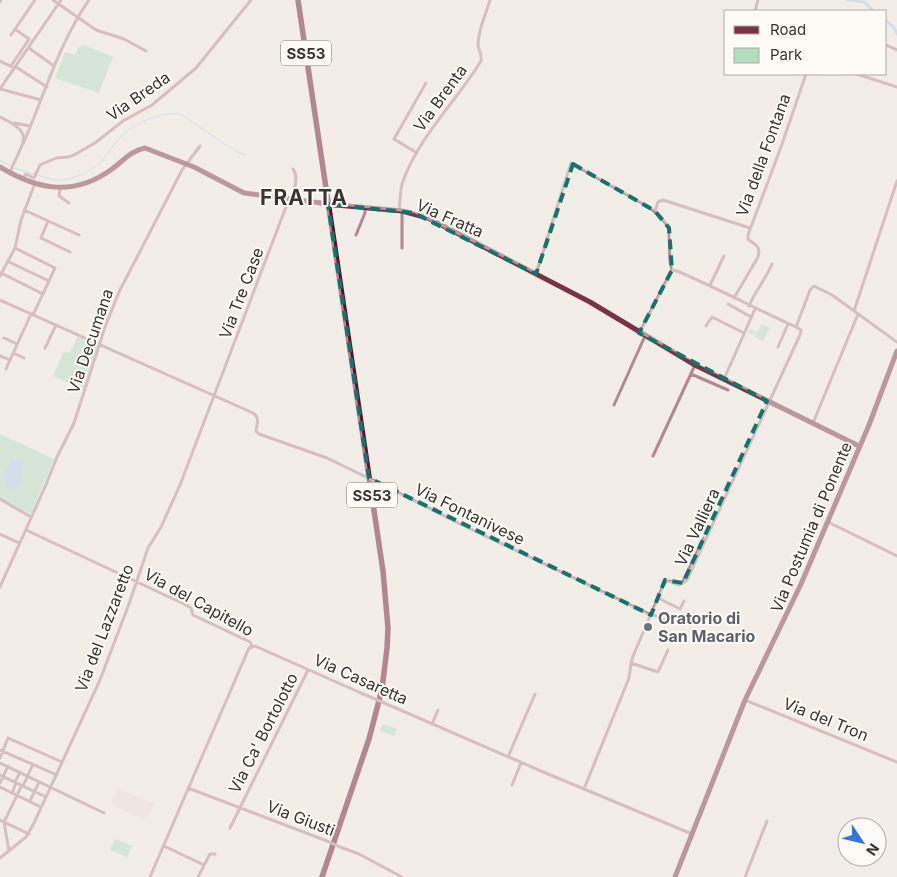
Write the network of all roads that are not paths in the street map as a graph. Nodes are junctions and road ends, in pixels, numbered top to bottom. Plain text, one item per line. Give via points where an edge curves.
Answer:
1 (35, 0) edge
2 (53, 0) edge
3 (89, 0) edge
4 (252, 0) edge
5 (298, 0) edge
6 (490, 0) edge
7 (60, 2) edge
8 (77, 17) junction
9 (15, 30) junction
10 (11, 35) dead end
11 (29, 39) junction
12 (33, 42) junction
13 (29, 48) junction
14 (146, 51) dead end
15 (0, 62) edge
16 (54, 66) junction
17 (14, 67) junction
18 (806, 75) edge
19 (870, 75) edge
20 (426, 83) dead end
21 (47, 87) junction
22 (897, 87) edge
23 (0, 89) edge
24 (41, 100) junction
25 (0, 117) edge
26 (11, 122) junction
27 (29, 128) junction
28 (22, 130) junction
29 (23, 144) junction
30 (200, 146) dead end
31 (417, 153) junction
32 (187, 164) junction
33 (0, 167) edge
34 (12, 168) junction
35 (292, 169) dead end
36 (23, 179) junction
37 (897, 181) edge
38 (35, 184) junction
39 (60, 189) junction
40 (291, 199) junction
41 (70, 203) dead end
42 (365, 208) junction
43 (24, 210) junction
44 (400, 211) junction
45 (655, 211) junction
46 (48, 220) junction
47 (750, 228) junction
48 (79, 235) dead end
49 (356, 235) dead end
50 (15, 248) junction
51 (402, 248) dead end
52 (70, 252) dead end
53 (724, 256) dead end
54 (8, 262) junction
55 (772, 264) dead end
56 (672, 270) junction
57 (1, 274) edge
58 (536, 274) junction
59 (49, 281) junction
60 (710, 285) junction
61 (43, 294) junction
62 (734, 298) junction
63 (0, 300) edge
64 (728, 304) dead end
65 (749, 306) junction
66 (755, 309) junction
67 (854, 311) junction
68 (32, 314) junction
69 (858, 314) junction
70 (751, 317) junction
71 (788, 324) junction
72 (56, 325) junction
73 (706, 326) dead end
74 (796, 327) junction
75 (639, 332) junction
76 (744, 333) junction
77 (645, 336) junction
78 (4, 338) dead end
79 (897, 342) edge
80 (100, 344) junction
81 (17, 345) junction
82 (778, 347) dead end
83 (45, 348) dead end
84 (897, 351) edge
85 (13, 353) junction
86 (0, 356) edge
87 (24, 358) dead end
88 (10, 360) junction
89 (695, 365) junction
90 (6, 369) dead end
91 (691, 374) junction
92 (724, 379) junction
93 (728, 390) dead end
94 (214, 395) junction
95 (767, 401) junction
96 (614, 406) dead end
97 (813, 423) junction
98 (859, 446) junction
99 (653, 456) dead end
100 (0, 500) edge
101 (31, 517) junction
102 (827, 522) junction
103 (26, 530) junction
104 (0, 534) edge
105 (19, 543) junction
106 (897, 556) edge
107 (137, 581) junction
108 (0, 586) edge
109 (658, 598) junction
110 (684, 601) dead end
111 (651, 615) junction
112 (672, 623) dead end
113 (252, 646) junction
114 (668, 650) dead end
115 (631, 663) junction
116 (308, 670) junction
117 (535, 694) dead end
118 (745, 700) junction
119 (438, 710) dead end
120 (432, 724) junction
121 (2, 750) edge
122 (508, 757) junction
123 (0, 758) edge
124 (62, 762) junction
125 (897, 762) edge
126 (0, 763) edge
127 (521, 763) junction
128 (33, 764) junction
129 (8, 766) junction
130 (20, 772) junction
131 (57, 775) junction
132 (1, 776) edge
133 (28, 776) junction
134 (16, 782) junction
135 (40, 782) junction
136 (0, 783) edge
137 (512, 785) dead end
138 (23, 786) junction
139 (51, 787) junction
140 (1, 788) edge
141 (188, 788) junction
142 (584, 789) junction
143 (35, 791) junction
144 (0, 792) edge
145 (12, 793) junction
146 (17, 795) junction
147 (46, 797) junction
148 (30, 801) junction
149 (41, 807) junction
150 (239, 807) junction
151 (104, 813) dead end
152 (0, 820) edge
153 (767, 821) dead end
154 (4, 822) junction
155 (230, 828) dead end
156 (28, 834) junction
157 (692, 834) junction
158 (164, 846) junction
159 (9, 850) junction
160 (215, 854) dead end
161 (0, 858) edge
162 (204, 865) junction
163 (150, 877) edge
164 (198, 877) edge
165 (322, 877) edge
166 (402, 877) edge
167 (675, 877) edge
168 (745, 877) edge

1 - 9 street
2 - 7 street
3 - 8 street
4 - 36 street, Via Breda via 196,68 152,105 123,121 95,143 70,157 40,164 33,178 26,175
5 - 165 highway, SS53 via 384,571 388,628 385,673 375,720
6 - 31 street, Via Brenta via 478,44 482,61
7 - 8 street
7 - 12 street
8 - 14 street via 96,30 124,39
8 - 16 street
9 - 10 street
9 - 11 street
11 - 12 street
11 - 17 street
12 - 13 street
13 - 16 street
13 - 17 street
15 - 17 street
16 - 21 street
17 - 21 street
17 - 23 street
18 - 47 street, Via della Fontana
19 - 22 street
20 - 31 street, Via Brenta via 394,139
21 - 24 street
23 - 24 street
24 - 27 street
25 - 26 street
26 - 27 street
26 - 28 street
27 - 28 street
27 - 29 street
28 - 29 street
29 - 34 street
30 - 32 street, Via Decumana
31 - 44 street, Via Brenta via 402,185
32 - 39 main road, Via Fratta via 148,149 139,149 96,179
32 - 40 main road, Via Fratta via 244,193
32 - 80 street, Via Decumana via 119,292
33 - 34 main road
34 - 36 main road
35 - 40 street, Via Tre Case via 296,178
36 - 38 main road
37 - 67 street
38 - 39 main road
38 - 43 street
39 - 41 street via 59,196
40 - 42 main road, Via Fratta, bridge
40 - 94 street, Via Tre Case
42 - 44 main road, Via Fratta
42 - 49 street
43 - 46 street
43 - 50 street
44 - 51 street, Via Brenta
44 - 58 main road, Via Fratta via 428,218
45 - 47 street, Via della Fontana via 658,202 663,200
45 - 56 street via 668,228
45 - 58 street via 571,163
46 - 48 street
46 - 52 street via 41,238
47 - 62 street via 748,238 760,250
50 - 54 street
50 - 59 street via 55,268
53 - 60 street
54 - 57 street
54 - 59 street
55 - 65 street
56 - 60 street
56 - 75 street
57 - 61 street
58 - 75 main road, Via Fratta
59 - 61 street
60 - 62 street
61 - 68 street
62 - 65 street
63 - 68 street, Via Fontanivese
64 - 70 street
65 - 66 street
66 - 70 street
66 - 71 street
67 - 69 street
67 - 74 street via 814,286
68 - 72 street, Via Fontanivese
68 - 81 street
69 - 79 street
69 - 97 street
70 - 76 street
71 - 74 street
71 - 82 street
72 - 80 street, Via Fontanivese
72 - 83 street
73 - 76 street via 712,317
74 - 95 street, Via Valliera via 801,330 800,335
75 - 77 main road, Via Fratta
76 - 92 street
77 - 89 main road, Via Fratta
77 - 96 street
78 - 81 street
80 - 94 street, Via Fontanivese
80 - 101 street, Via Decumana via 74,423
81 - 85 street
84 - 98 main road, Via Postumia di Ponente
85 - 87 street
85 - 88 street
86 - 88 street
88 - 90 street
89 - 91 street
89 - 92 main road, Via Fratta
91 - 93 street
91 - 99 street
92 - 95 main road, Via Fratta
94 - 107 street, Via del Lazzaretto via 180,485 148,548
94 - 111 street, Via Fontanivese, bridge via 257,416 256,431 265,437 362,474
95 - 97 main road, Via Fratta
95 - 109 street, Via Valliera via 683,583 666,582
97 - 98 main road, Via Fratta
98 - 102 main road, Via Postumia di Ponente
100 - 101 street
101 - 103 street, Via Decumana
102 - 106 street
102 - 118 main road, Via Postumia di Ponente
103 - 105 street, Via Decumana
103 - 107 street, Via del Capitello
104 - 105 street
105 - 108 street, Via Decumana
107 - 113 street, Via del Capitello via 191,608 192,616
107 - 124 street, Via del Lazzaretto via 100,680
109 - 110 street via 680,609
109 - 111 street
111 - 112 street, Via Fontanivese
111 - 115 street
113 - 116 street, Via Casaretta
113 - 141 street
114 - 115 street via 658,672
115 - 142 street via 630,678
116 - 120 street, Via Casaretta, bridge
116 - 150 street, Via Ca' Bortolotto
117 - 122 street
118 - 125 street, Via del Tron
118 - 157 main road, Via Postumia di Ponente
119 - 120 street
120 - 122 street, Via Casaretta
121 - 123 street
121 - 124 street via 8,738
121 - 128 street
122 - 127 street, Via Casaretta
124 - 131 street, Via del Lazzaretto
126 - 129 street
127 - 137 street
127 - 142 street, Via Casaretta
128 - 131 street
128 - 133 street
129 - 130 street
129 - 132 street
130 - 133 street
130 - 134 street
131 - 139 street, Via del Lazzaretto
132 - 134 street
132 - 136 street
133 - 135 street
133 - 138 street
134 - 138 street
134 - 145 street
135 - 139 street
135 - 143 street
138 - 143 street
138 - 146 street
139 - 147 street, Via del Lazzaretto
139 - 151 street
140 - 144 street
140 - 145 street
141 - 150 street, Via Giusti
141 - 158 street
142 - 157 street, Via Casaretta
143 - 147 street
143 - 148 street
145 - 146 street
146 - 148 street
146 - 154 street
147 - 149 street, Via del Lazzaretto
148 - 149 street
149 - 156 street, Via del Lazzaretto
150 - 155 street, Via Ca' Bortolotto
150 - 166 street, Via Giusti, bridge via 359,854
152 - 154 street
153 - 168 street
154 - 156 street
154 - 159 street
156 - 159 street, Via del Lazzaretto
157 - 167 main road, Via Postumia di Ponente
158 - 162 street
158 - 163 street
159 - 161 street, Via del Lazzaretto
160 - 162 street via 210,854
162 - 164 street

